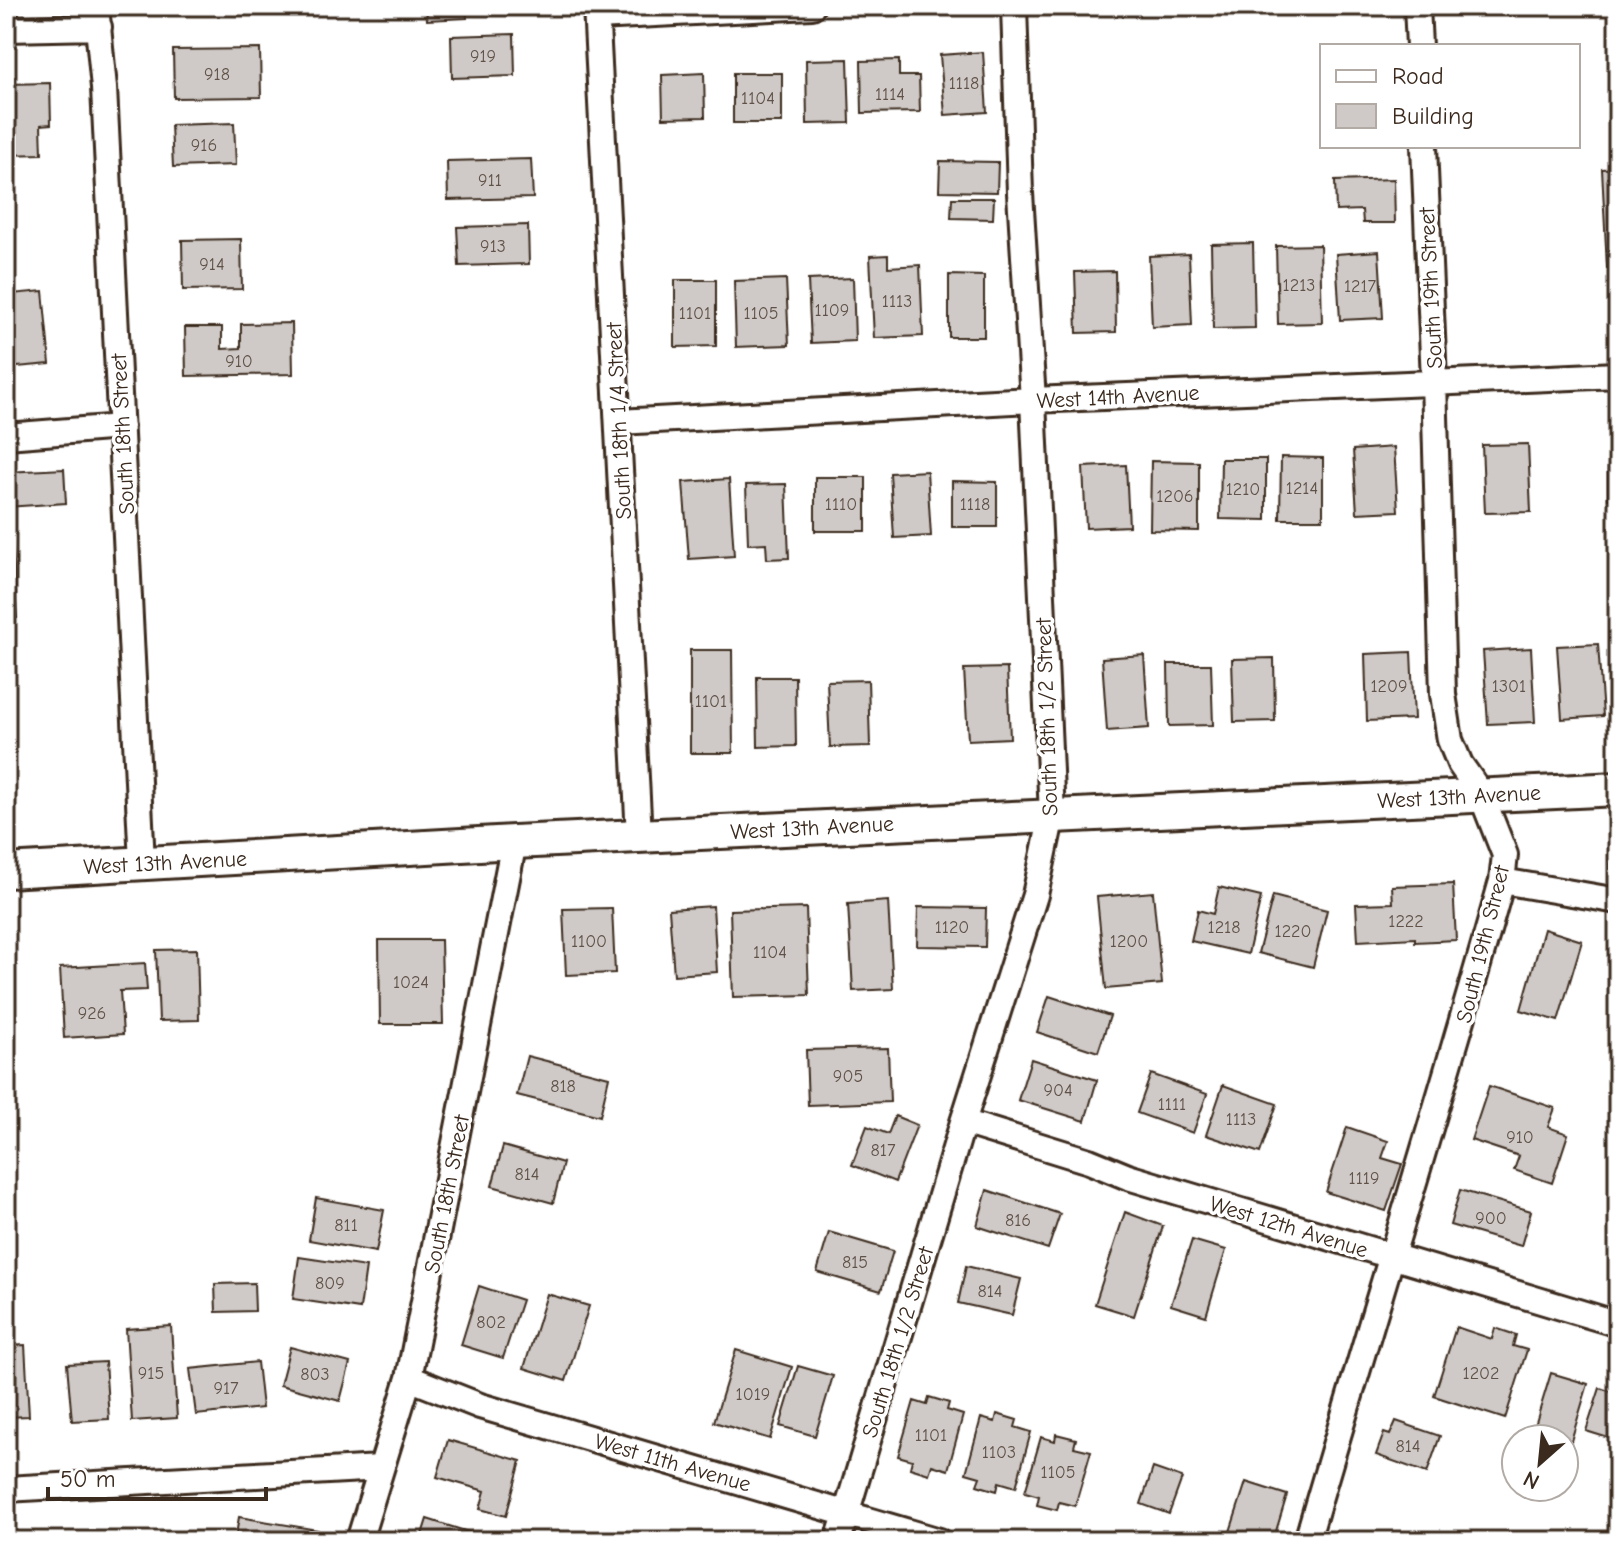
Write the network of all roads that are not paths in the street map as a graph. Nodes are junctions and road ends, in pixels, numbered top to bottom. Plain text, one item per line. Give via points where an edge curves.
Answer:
1 (812, 6) edge
2 (1014, 6) edge
3 (1417, 6) edge
4 (596, 12) edge
5 (98, 17) edge
6 (6, 29) edge
7 (1419, 44) edge
8 (1424, 148) edge
9 (1618, 375) edge
10 (1434, 381) junction
11 (1033, 400) junction
12 (618, 422) junction
13 (121, 427) junction
14 (6, 436) edge
15 (1618, 789) edge
16 (1481, 794) junction
17 (1052, 815) junction
18 (639, 836) junction
19 (514, 842) junction
20 (142, 863) junction
21 (6, 871) edge
22 (1502, 881) junction
23 (1618, 901) edge
24 (963, 1122) junction
25 (1390, 1256) junction
26 (1618, 1324) edge
27 (409, 1378) junction
28 (381, 1468) junction
29 (6, 1489) edge
30 (847, 1513) junction
31 (359, 1541) edge
32 (838, 1541) edge
33 (939, 1541) edge
34 (1307, 1541) edge

1 - 4 street
2 - 11 street, South 18th 1/2 Street
3 - 7 street
4 - 12 street, South 18th 1/4 Street
5 - 6 street
5 - 13 street, South 18th Street
8 - 10 street, South 19th Street
9 - 10 street, West 14th Avenue
10 - 11 street, West 14th Avenue
10 - 16 street, South 19th Street via 1443,694 1450,740
11 - 12 street, West 14th Avenue
11 - 17 street, South 18th 1/2 Street
12 - 18 street, South 18th 1/4 Street
13 - 14 street
13 - 20 street, South 18th Street
15 - 16 street, West 13th Avenue
16 - 17 street, West 13th Avenue
16 - 22 street, South 19th Street via 1505,855
17 - 18 street, West 13th Avenue
17 - 24 street, South 18th 1/2 Street via 1035,895
18 - 19 street, West 13th Avenue
19 - 20 street, West 13th Avenue
19 - 27 street, South 18th Street
20 - 21 street, West 13th Avenue
22 - 23 street
22 - 25 street, South 19th Street
24 - 25 street, West 12th Avenue
24 - 30 street, South 18th 1/2 Street
25 - 26 street, West 12th Avenue
25 - 34 street, South 19th Street
27 - 28 street, South 18th Street
27 - 30 street, West 11th Avenue via 480,1406
28 - 29 street
28 - 31 street, South 18th Street
30 - 32 street, South 18th 1/2 Street
30 - 33 street, West 11th Avenue

